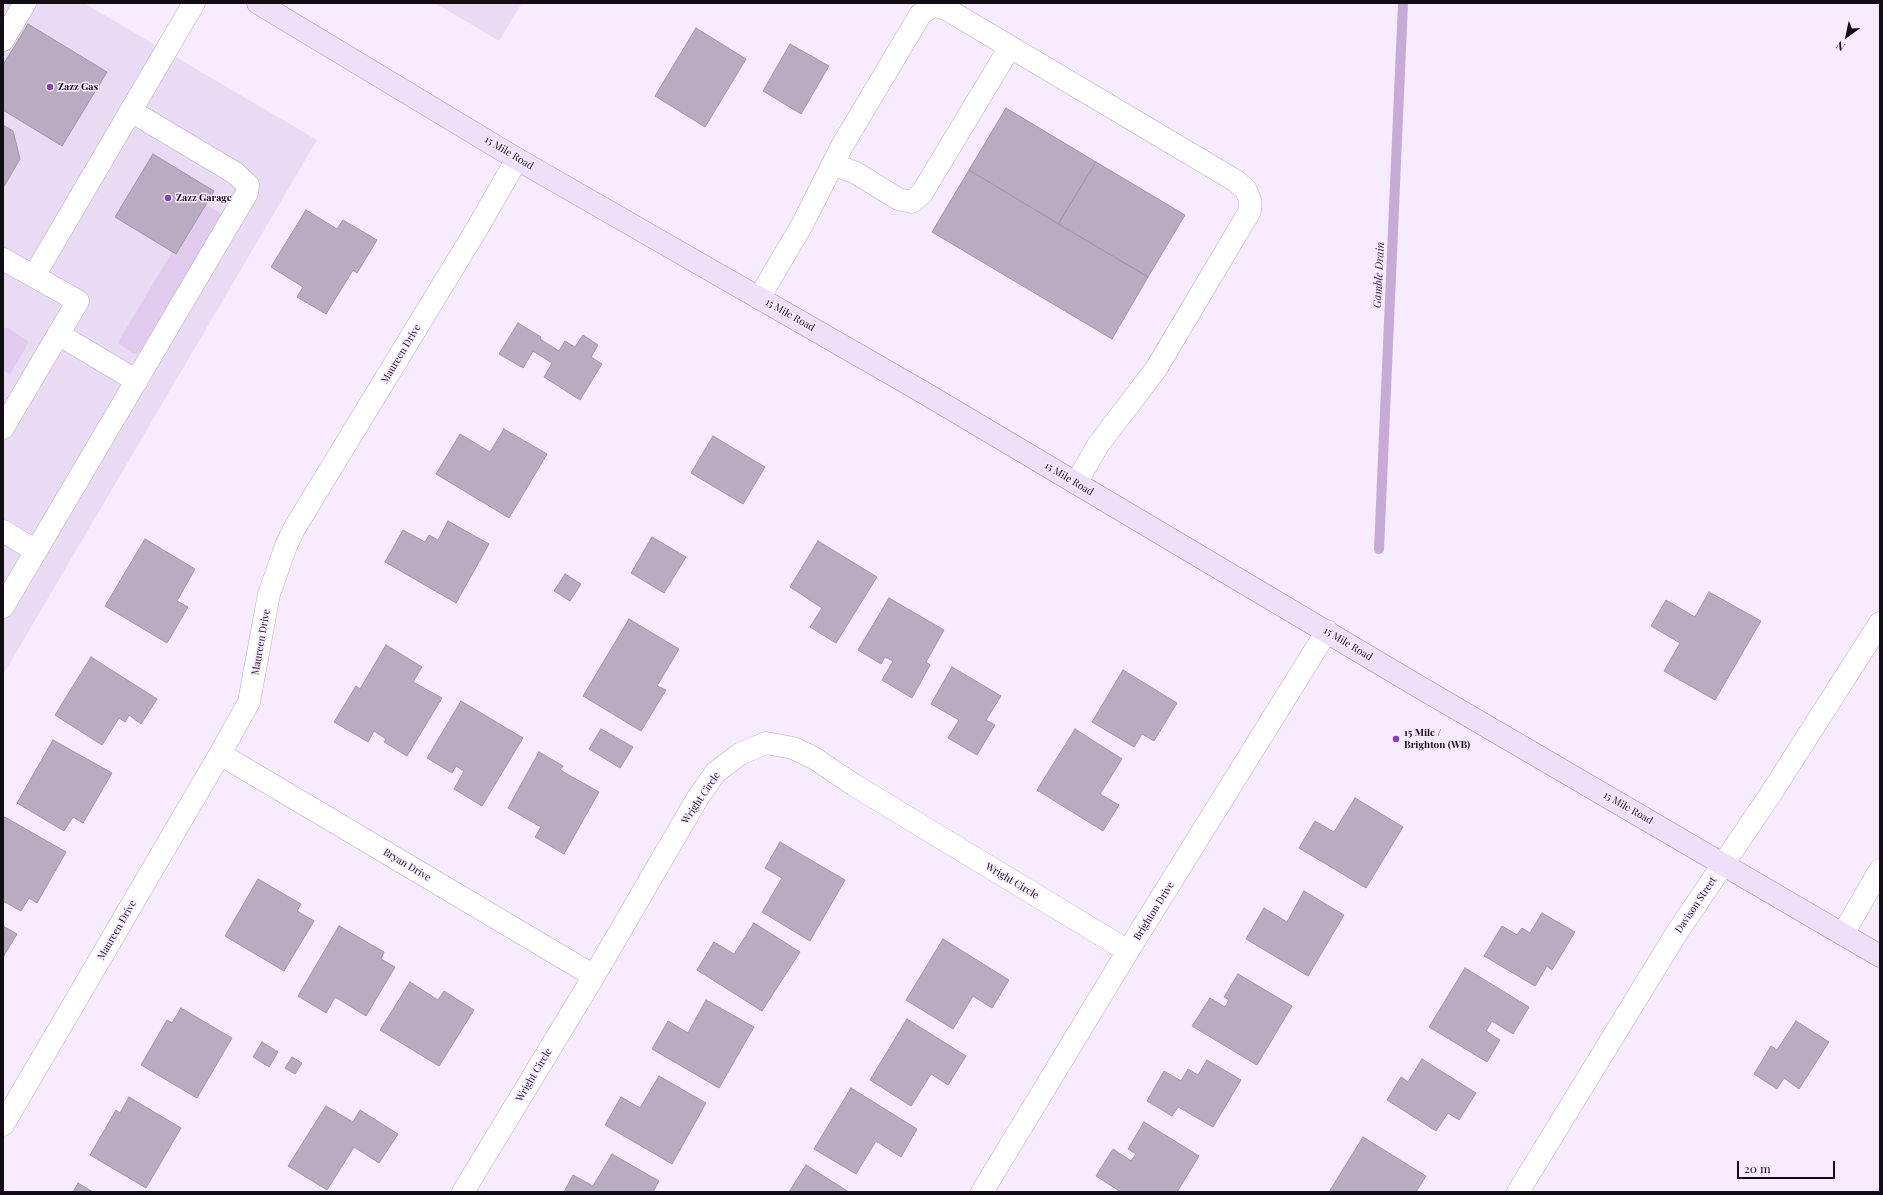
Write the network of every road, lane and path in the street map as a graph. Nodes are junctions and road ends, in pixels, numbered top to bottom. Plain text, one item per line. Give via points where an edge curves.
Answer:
1 (25, 3) edge
2 (194, 3) edge
3 (258, 3) edge
4 (3, 40) edge
5 (1010, 47) junction
6 (131, 111) junction
7 (517, 159) junction
8 (833, 164) junction
9 (3, 259) edge
10 (34, 276) junction
11 (759, 298) junction
12 (58, 334) junction
13 (137, 381) junction
14 (3, 428) edge
15 (1076, 483) junction
16 (3, 531) edge
17 (36, 551) junction
18 (3, 607) edge
19 (1880, 623) edge
20 (1327, 631) junction
21 (220, 754) junction
22 (1723, 864) junction
23 (1880, 870) edge
24 (1843, 934) junction
25 (1128, 951) junction
26 (1880, 956) edge
27 (594, 976) junction
28 (3, 1125) edge
29 (463, 1192) edge
30 (982, 1192) edge
31 (1518, 1192) edge

1 - 4 street
2 - 6 street
3 - 7 main road, 15 Mile Road
5 - 8 street via 922,193 912,202 898,199 856,173
5 - 8 street via 940,7 932,6 925,10
5 - 15 street via 1236,182 1246,190 1250,200 1250,211 1156,369 1098,445
6 - 10 street
6 - 13 street via 235,173 248,185 244,200
7 - 11 main road, 15 Mile Road
7 - 21 street, Maureen Drive via 286,546 269,594 249,702
8 - 11 street via 802,225
9 - 10 street
10 - 12 street via 78,301
11 - 15 main road, 15 Mile Road
12 - 13 street
12 - 14 street
13 - 17 street
15 - 20 main road, 15 Mile Road
16 - 17 street
17 - 18 street
19 - 22 street, Davison Street
20 - 22 main road, 15 Mile Road
20 - 25 street, Brighton Drive
21 - 27 street, Bryan Drive
21 - 28 street, Maureen Drive
22 - 24 main road, 15 Mile Road
22 - 31 street, Davison Street via 1676,934
23 - 24 street
24 - 26 main road, 15 Mile Road
25 - 27 street, Wright Circle via 820,762 793,748 766,743 740,754 716,772 697,799
25 - 30 street, Brighton Drive
27 - 29 street, Wright Circle

